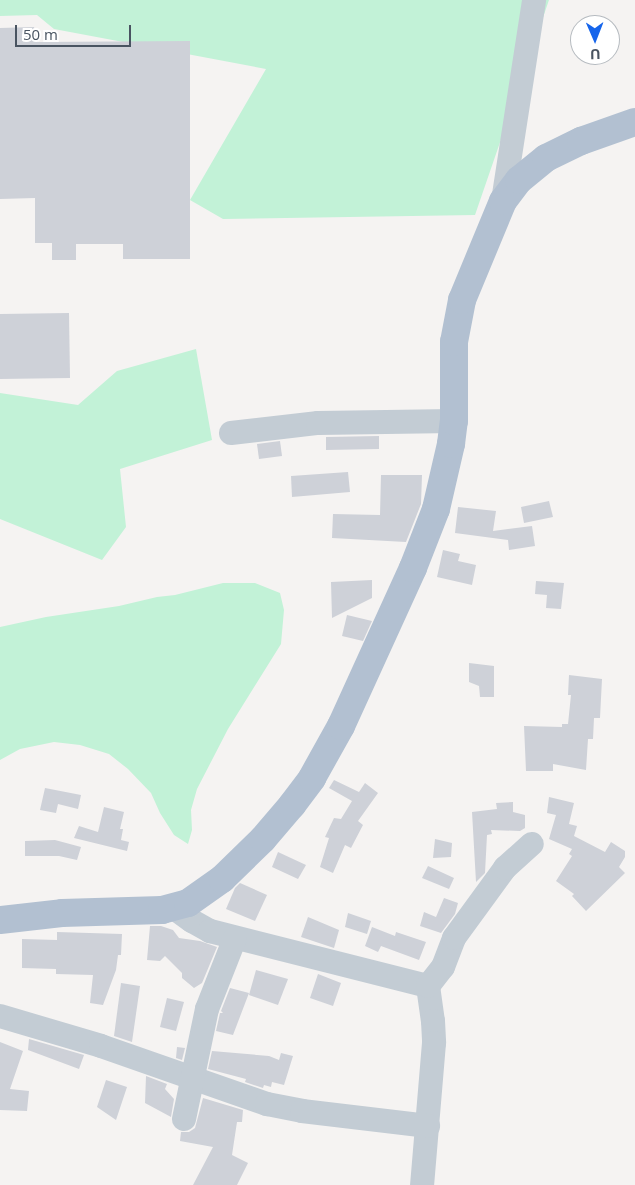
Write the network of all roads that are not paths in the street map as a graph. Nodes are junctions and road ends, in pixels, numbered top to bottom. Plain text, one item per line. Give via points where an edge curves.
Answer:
1 (534, 0) edge
2 (635, 122) edge
3 (503, 201) junction
4 (454, 421) junction
5 (230, 433) dead end
6 (532, 844) dead end
7 (174, 908) junction
8 (0, 920) edge
9 (236, 938) junction
10 (428, 986) junction
11 (0, 1016) edge
12 (192, 1078) junction
13 (184, 1119) dead end
14 (428, 1126) junction
15 (422, 1185) edge

1 - 3 street
2 - 3 main road via 573,144 546,158 519,180
3 - 4 main road via 462,300 454,342
4 - 5 street via 318,423
4 - 7 main road via 436,509 413,568 341,726 312,778 263,839 227,874 188,903
6 - 10 street via 505,868 454,938 443,967
7 - 8 main road
7 - 9 street via 210,930
9 - 10 street
9 - 12 street via 207,1009
10 - 14 street via 434,1043
11 - 12 street
12 - 13 street
12 - 14 street via 284,1109
14 - 15 street

